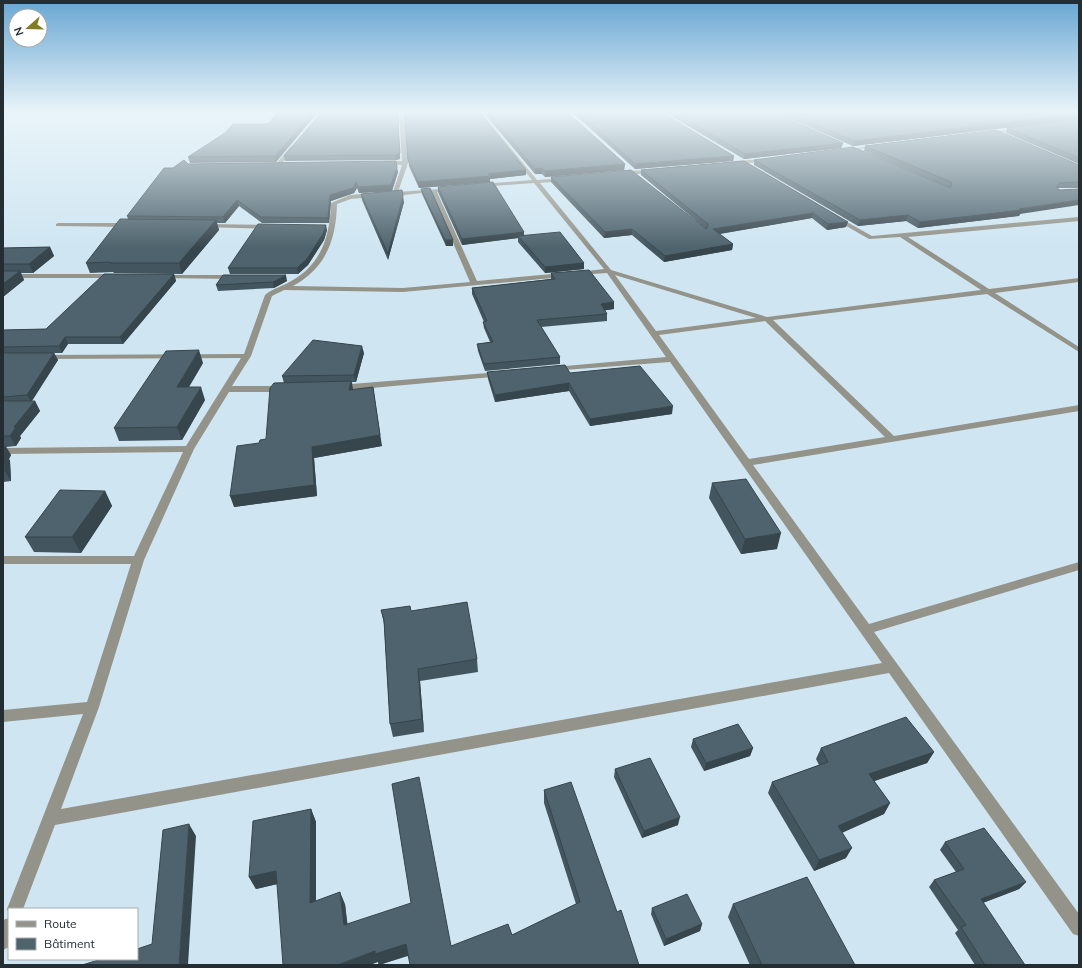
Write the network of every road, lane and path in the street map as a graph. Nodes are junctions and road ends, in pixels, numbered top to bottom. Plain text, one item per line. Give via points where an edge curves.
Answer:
1 (285, 157) edge
2 (405, 157) edge
3 (516, 157) edge
4 (733, 157) edge
5 (774, 159) edge
6 (381, 163) edge
7 (405, 163) junction
8 (743, 163) junction
9 (727, 164) edge
10 (271, 165) edge
11 (278, 165) junction
12 (286, 165) edge
13 (749, 166) edge
14 (626, 168) edge
15 (656, 170) edge
16 (632, 172) junction
17 (616, 174) edge
18 (568, 178) edge
19 (638, 178) edge
20 (536, 181) junction
21 (473, 187) edge
22 (457, 188) edge
23 (433, 190) junction
24 (395, 194) junction
25 (830, 214) edge
26 (1079, 219) edge
27 (58, 225) dead end
28 (136, 226) edge
29 (200, 226) edge
30 (278, 227) edge
31 (901, 235) junction
32 (609, 271) junction
33 (3, 276) edge
34 (121, 276) edge
35 (152, 277) edge
36 (246, 277) edge
37 (1079, 280) edge
38 (283, 283) junction
39 (475, 284) junction
40 (988, 291) junction
41 (767, 319) junction
42 (654, 333) junction
43 (1079, 350) edge
44 (247, 356) junction
45 (34, 357) edge
46 (672, 359) junction
47 (545, 370) edge
48 (505, 373) edge
49 (294, 388) edge
50 (332, 388) edge
51 (226, 390) junction
52 (1079, 408) edge
53 (892, 439) junction
54 (189, 449) junction
55 (3, 451) edge
56 (746, 463) junction
57 (3, 560) edge
58 (138, 560) junction
59 (1079, 566) edge
60 (866, 630) junction
61 (892, 668) junction
62 (92, 707) junction
63 (3, 716) edge
64 (50, 818) junction
65 (15, 908) edge
66 (8, 928) edge
67 (1079, 928) edge
68 (3, 941) edge

1 - 11 street
2 - 7 street
3 - 20 street
4 - 8 street
5 - 8 street
6 - 7 street
7 - 24 street
8 - 9 street
8 - 13 street
10 - 11 street
11 - 12 street
14 - 16 street
15 - 16 street
16 - 17 street
16 - 19 street
18 - 20 street
20 - 21 street
20 - 32 street
22 - 23 street
23 - 24 street
23 - 39 street
24 - 38 street via 350,197 334,203 325,253 301,278
25 - 31 street via 871,238
26 - 31 street
27 - 28 street
29 - 30 street
31 - 40 street
32 - 39 street
32 - 41 street
32 - 42 street
33 - 34 street
35 - 36 street
37 - 40 street
38 - 39 street via 403,290
38 - 44 street via 269,295
40 - 41 street
40 - 43 street
41 - 42 street
41 - 53 street
42 - 46 street
44 - 45 street
44 - 51 street
46 - 47 street
46 - 56 street
48 - 50 street
49 - 51 street
51 - 54 street
52 - 53 street
53 - 56 street
54 - 55 street
54 - 58 street
56 - 60 street
57 - 58 street
58 - 62 street
59 - 60 street
60 - 61 street
61 - 64 street
61 - 67 street
62 - 63 street
62 - 64 street
64 - 65 street
66 - 68 street

